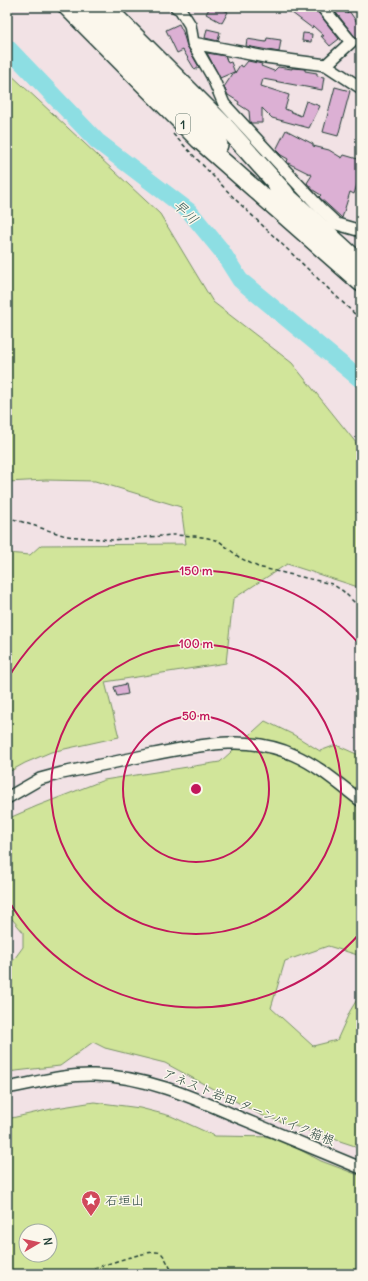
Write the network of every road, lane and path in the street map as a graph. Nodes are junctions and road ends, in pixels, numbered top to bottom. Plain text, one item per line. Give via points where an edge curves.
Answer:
1 (50, 7) edge
2 (89, 7) edge
3 (106, 7) edge
4 (121, 7) edge
5 (176, 7) edge
6 (322, 7) edge
7 (61, 10) edge
8 (142, 42) junction
9 (193, 43) junction
10 (326, 65) junction
11 (361, 88) edge
12 (190, 111) junction
13 (173, 134) dead end
14 (285, 193) junction
15 (361, 231) edge
16 (305, 234) junction
17 (361, 264) edge
18 (361, 283) edge
19 (361, 320) edge
20 (7, 517) edge
21 (361, 609) edge
22 (7, 798) edge
23 (361, 801) edge
24 (7, 1088) edge
25 (361, 1168) edge
26 (94, 1268) dead end
27 (174, 1274) edge
28 (197, 1274) edge
29 (218, 1274) edge

1 - 7 path
2 - 12 highway, 1
3 - 8 highway, 1
4 - 8 highway, 1
5 - 9 street via 190,25
6 - 10 street via 351,42
7 - 16 highway, 1 via 199,140
8 - 14 highway, 1 via 224,125
9 - 10 street via 265,57
9 - 15 street via 224,104 337,224
10 - 11 street
12 - 14 highway, 1
12 - 16 highway, 1 via 222,150
13 - 19 path via 236,200
14 - 17 highway, 1
16 - 18 highway, 1
20 - 21 path via 66,536 112,540 173,535 219,541 240,558 258,567 332,584
22 - 23 street via 40,779 62,773 201,745 229,742 262,745 294,755 319,769
24 - 25 street, アネスト岩田 ターンパイク箱根 via 64,1077 92,1075 154,1084 194,1098
26 - 27 path via 154,1252 164,1256
28 - 29 path

